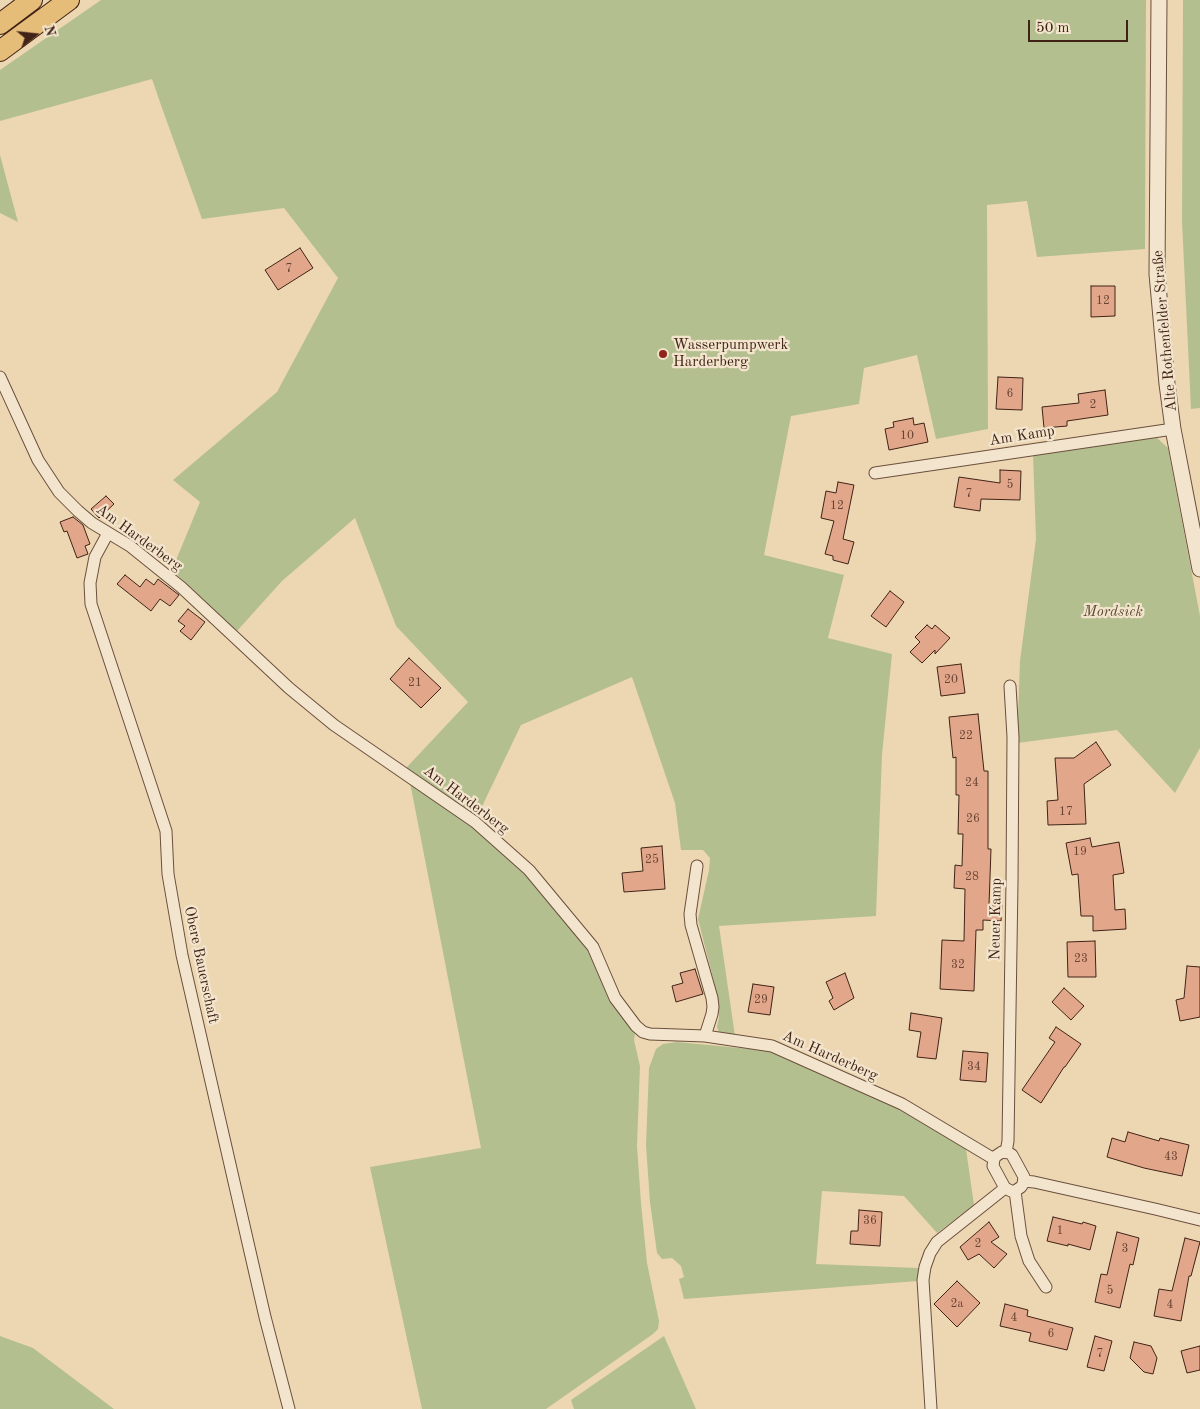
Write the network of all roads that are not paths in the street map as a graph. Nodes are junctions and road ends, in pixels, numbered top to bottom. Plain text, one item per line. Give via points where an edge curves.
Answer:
1 (32, 0) edge
2 (69, 0) edge
3 (1159, 0) edge
4 (0, 24) edge
5 (0, 51) edge
6 (0, 377) edge
7 (1173, 429) junction
8 (875, 473) dead end
9 (108, 533) junction
10 (1200, 569) edge
11 (1010, 686) dead end
12 (697, 866) dead end
13 (705, 1036) junction
14 (1006, 1152) junction
15 (994, 1159) junction
16 (1024, 1180) junction
17 (1010, 1190) junction
18 (1200, 1220) edge
19 (1046, 1287) dead end
20 (289, 1409) edge
21 (931, 1409) edge

1 - 4 highway
2 - 5 highway
3 - 7 street, Alte Rothenfelder Straße via 1157,274
6 - 9 street, Am Harderberg via 38,460 59,492
7 - 8 street, Am Kamp
7 - 10 street, Alte Rothenfelder Straße
9 - 13 street, Am Harderberg via 182,587 275,675 334,725 475,822 530,870 593,947 616,998 643,1032
9 - 20 street, Obere Bauerschaft via 95,557 90,583 91,604 166,831 168,874 182,955
11 - 14 street, Neuer Kamp via 1012,882
12 - 13 street via 691,925 713,1007
13 - 15 street, Am Harderberg via 772,1046 902,1104
14 - 15 street
14 - 16 street via 1014,1158
15 - 17 street via 994,1170
16 - 17 street via 1021,1187
16 - 18 street
17 - 19 street via 1029,1261
17 - 21 street via 937,1242 930,1253 923,1280

